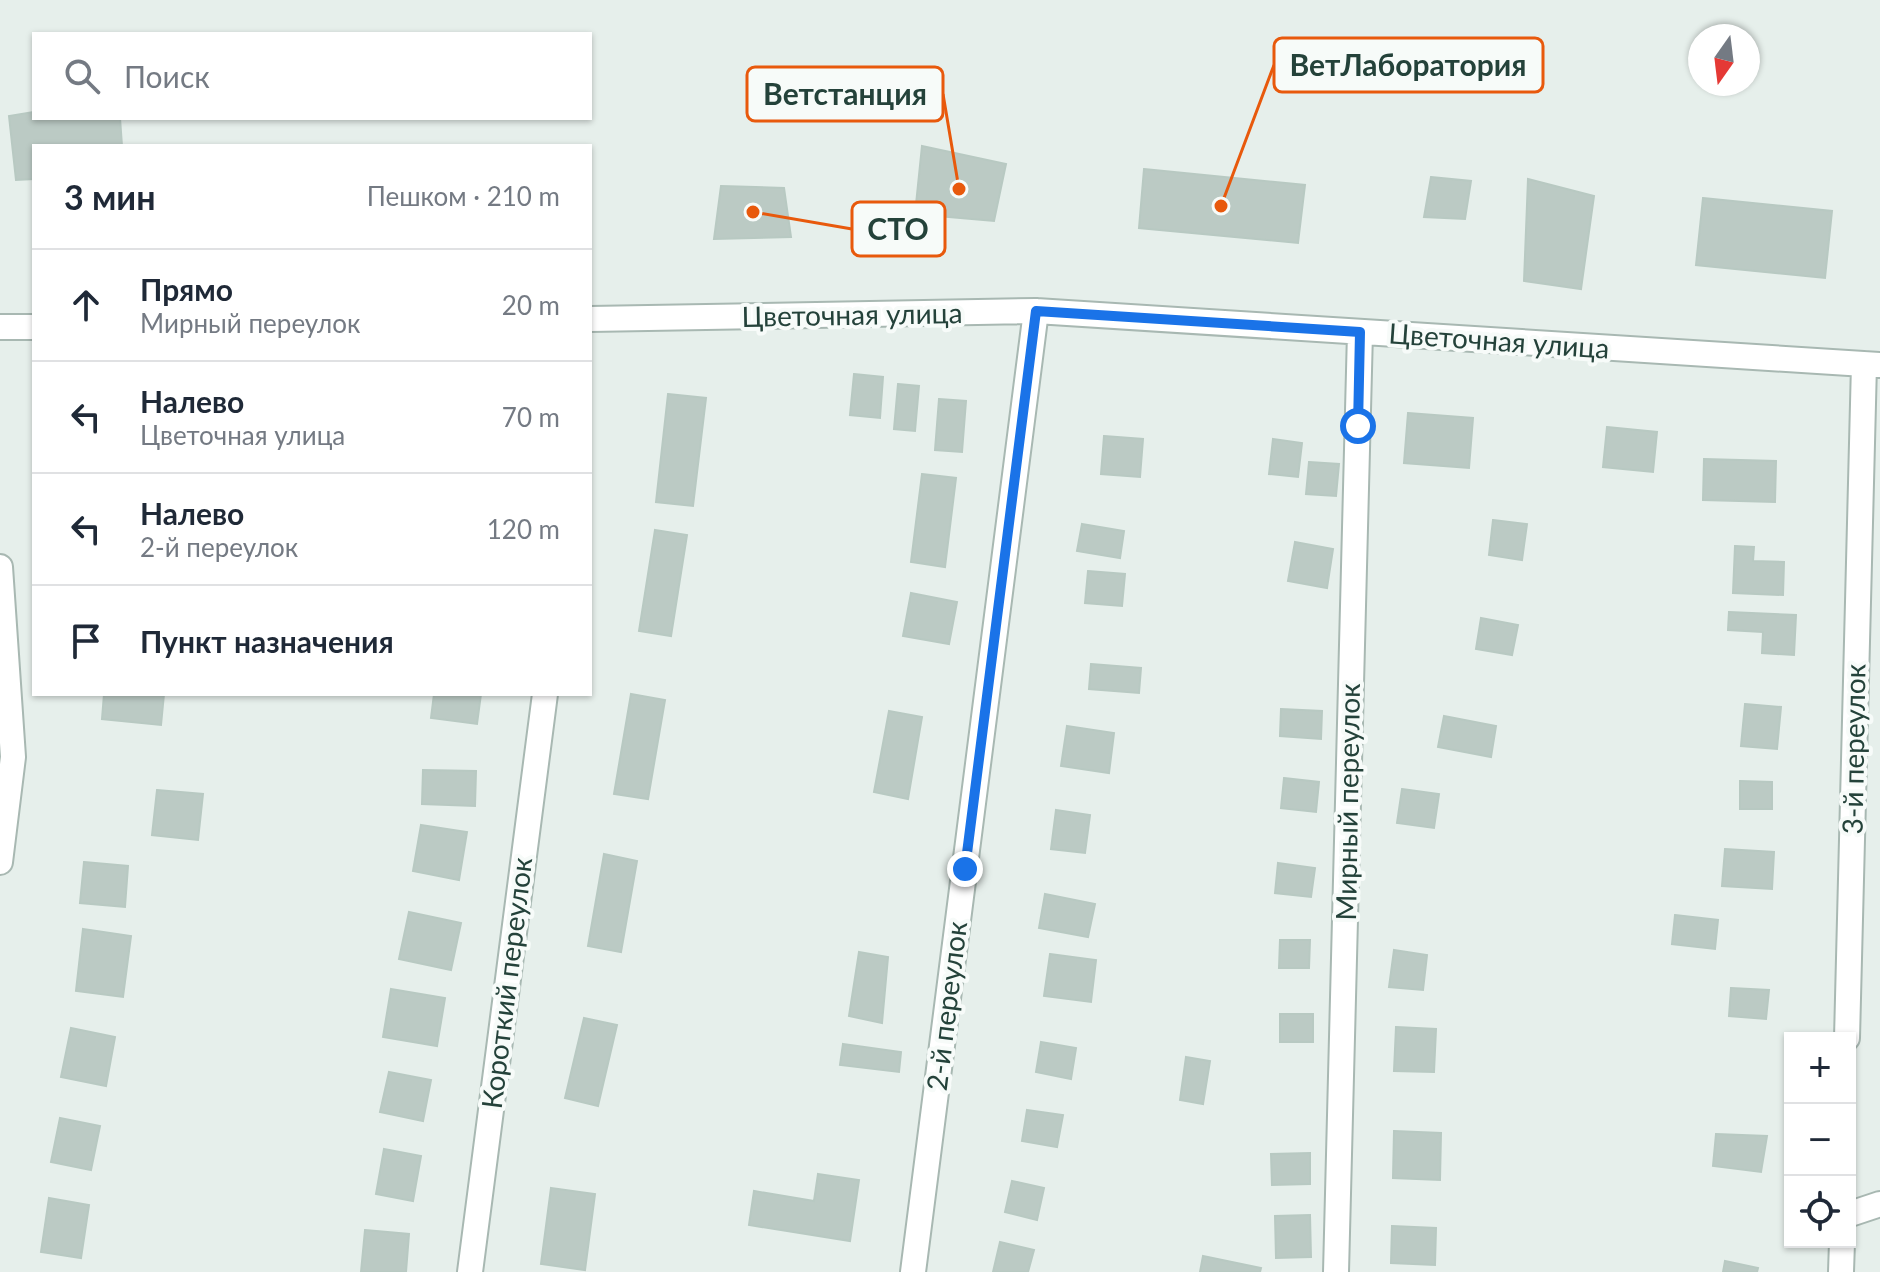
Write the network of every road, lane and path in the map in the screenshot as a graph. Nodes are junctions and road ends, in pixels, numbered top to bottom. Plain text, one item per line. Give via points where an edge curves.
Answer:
1 (1036, 311) junction
2 (592, 326) edge
3 (0, 327) edge
4 (32, 327) edge
5 (1360, 332) junction
6 (1872, 364) edge
7 (0, 567) edge
8 (545, 696) edge
9 (0, 862) edge
10 (1847, 1032) edge
11 (1880, 1204) edge
12 (1856, 1212) edge
13 (1842, 1248) edge
14 (470, 1272) edge
15 (913, 1272) edge
16 (1336, 1272) edge
17 (1841, 1272) edge

1 - 2 street, Цветочная улица
1 - 5 street, Цветочная улица
1 - 15 street, 2-й переулок
3 - 4 street
5 - 6 street, Цветочная улица
5 - 16 street, Мирный переулок
6 - 10 street, 3-й переулок
7 - 9 street via 13,757
8 - 14 street, Короткий переулок
11 - 12 street
13 - 17 street

